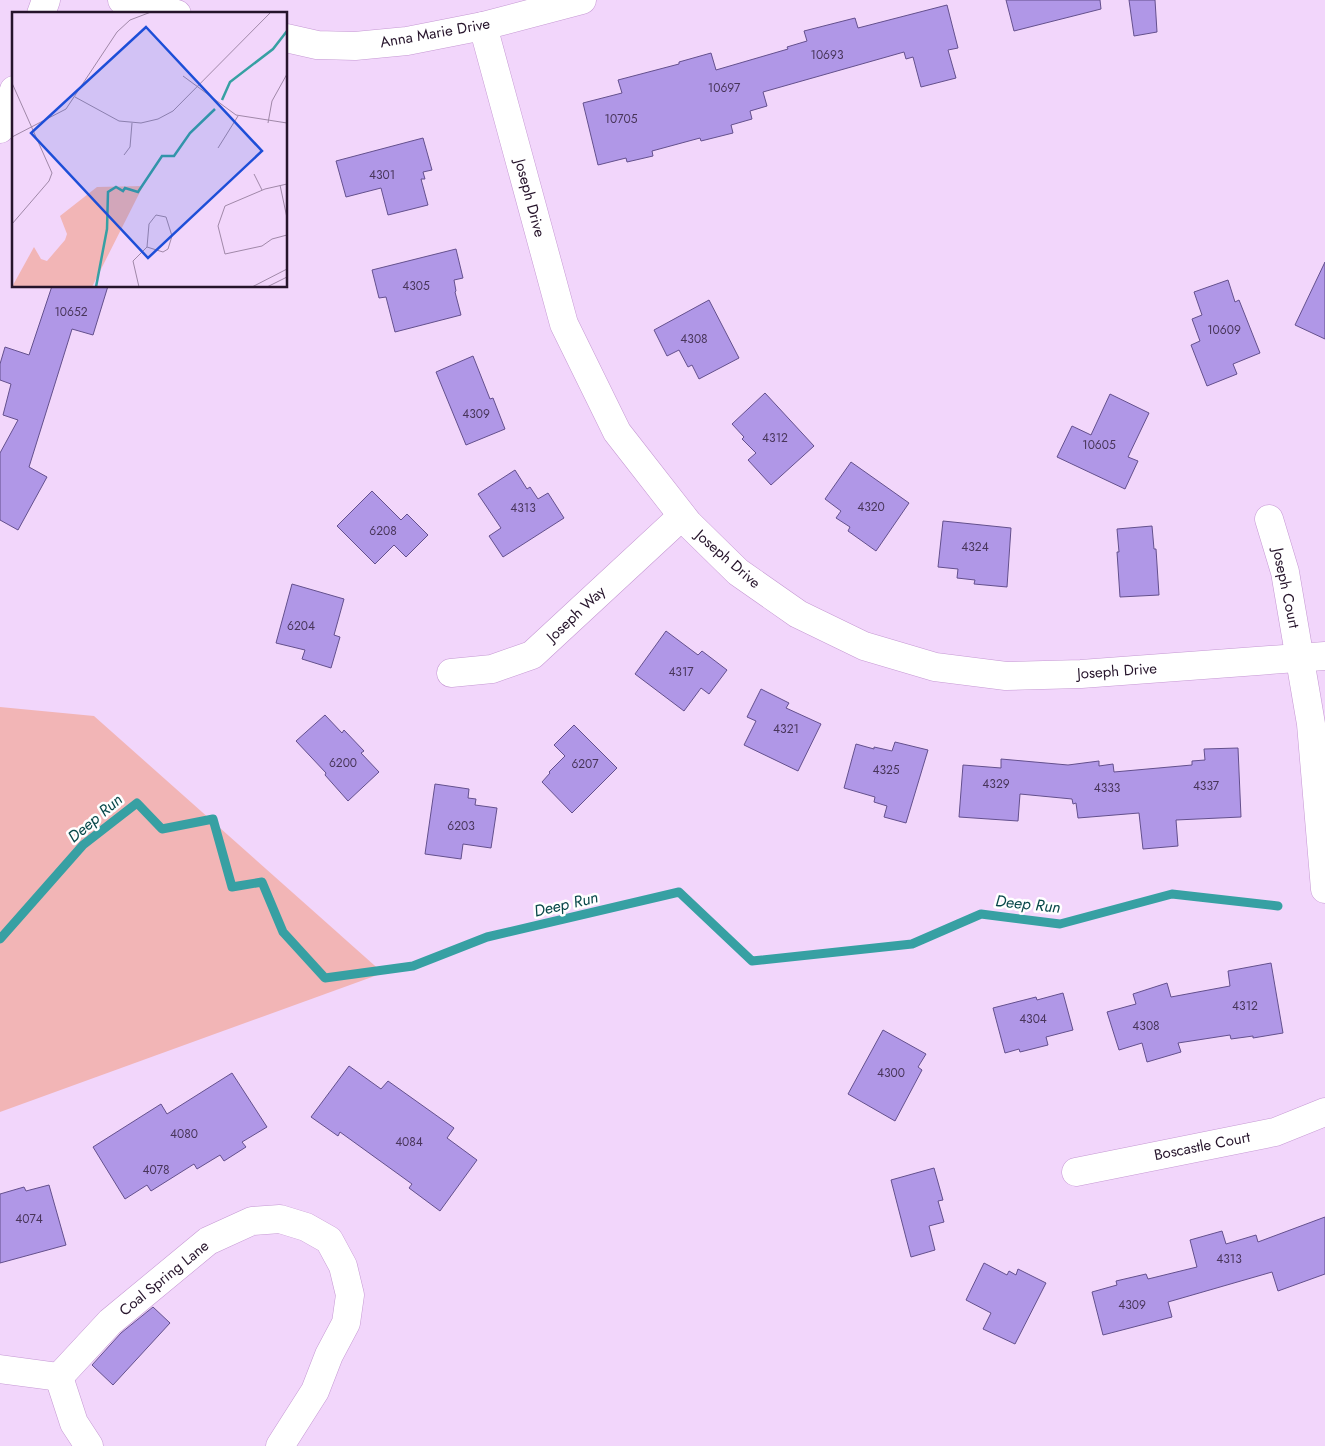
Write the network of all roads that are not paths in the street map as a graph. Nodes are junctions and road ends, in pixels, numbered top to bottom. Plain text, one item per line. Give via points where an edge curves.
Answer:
1 (46, 0) edge
2 (122, 0) edge
3 (582, 0) edge
4 (42, 12) edge
5 (169, 12) edge
6 (483, 26) junction
7 (288, 38) edge
8 (12, 96) edge
9 (0, 129) edge
10 (682, 516) junction
11 (1269, 519) dead end
12 (1313, 656) edge
13 (451, 673) dead end
14 (1325, 888) edge
15 (1325, 1112) edge
16 (1076, 1172) dead end
17 (0, 1369) edge
18 (59, 1377) junction
19 (89, 1446) edge
20 (280, 1446) edge

1 - 4 street
2 - 5 street
3 - 6 street, Anna Marie Drive
6 - 7 street, Anna Marie Drive via 407,41 356,46 317,45
6 - 10 street, Joseph Drive via 564,324 616,432
8 - 9 street
10 - 12 street, Joseph Drive via 738,572 798,614 864,646 935,667 1006,676 1080,674
10 - 13 street, Joseph Way via 532,655 492,669
11 - 12 street, Joseph Court
12 - 14 street, Joseph Court via 1312,724
15 - 16 street, Boscastle Court via 1275,1132
17 - 18 street
18 - 19 street via 74,1423
18 - 20 street, Coal Spring Lane via 110,1322 208,1241 252,1221 280,1218 329,1240 343,1266 350,1295 346,1323 315,1390

